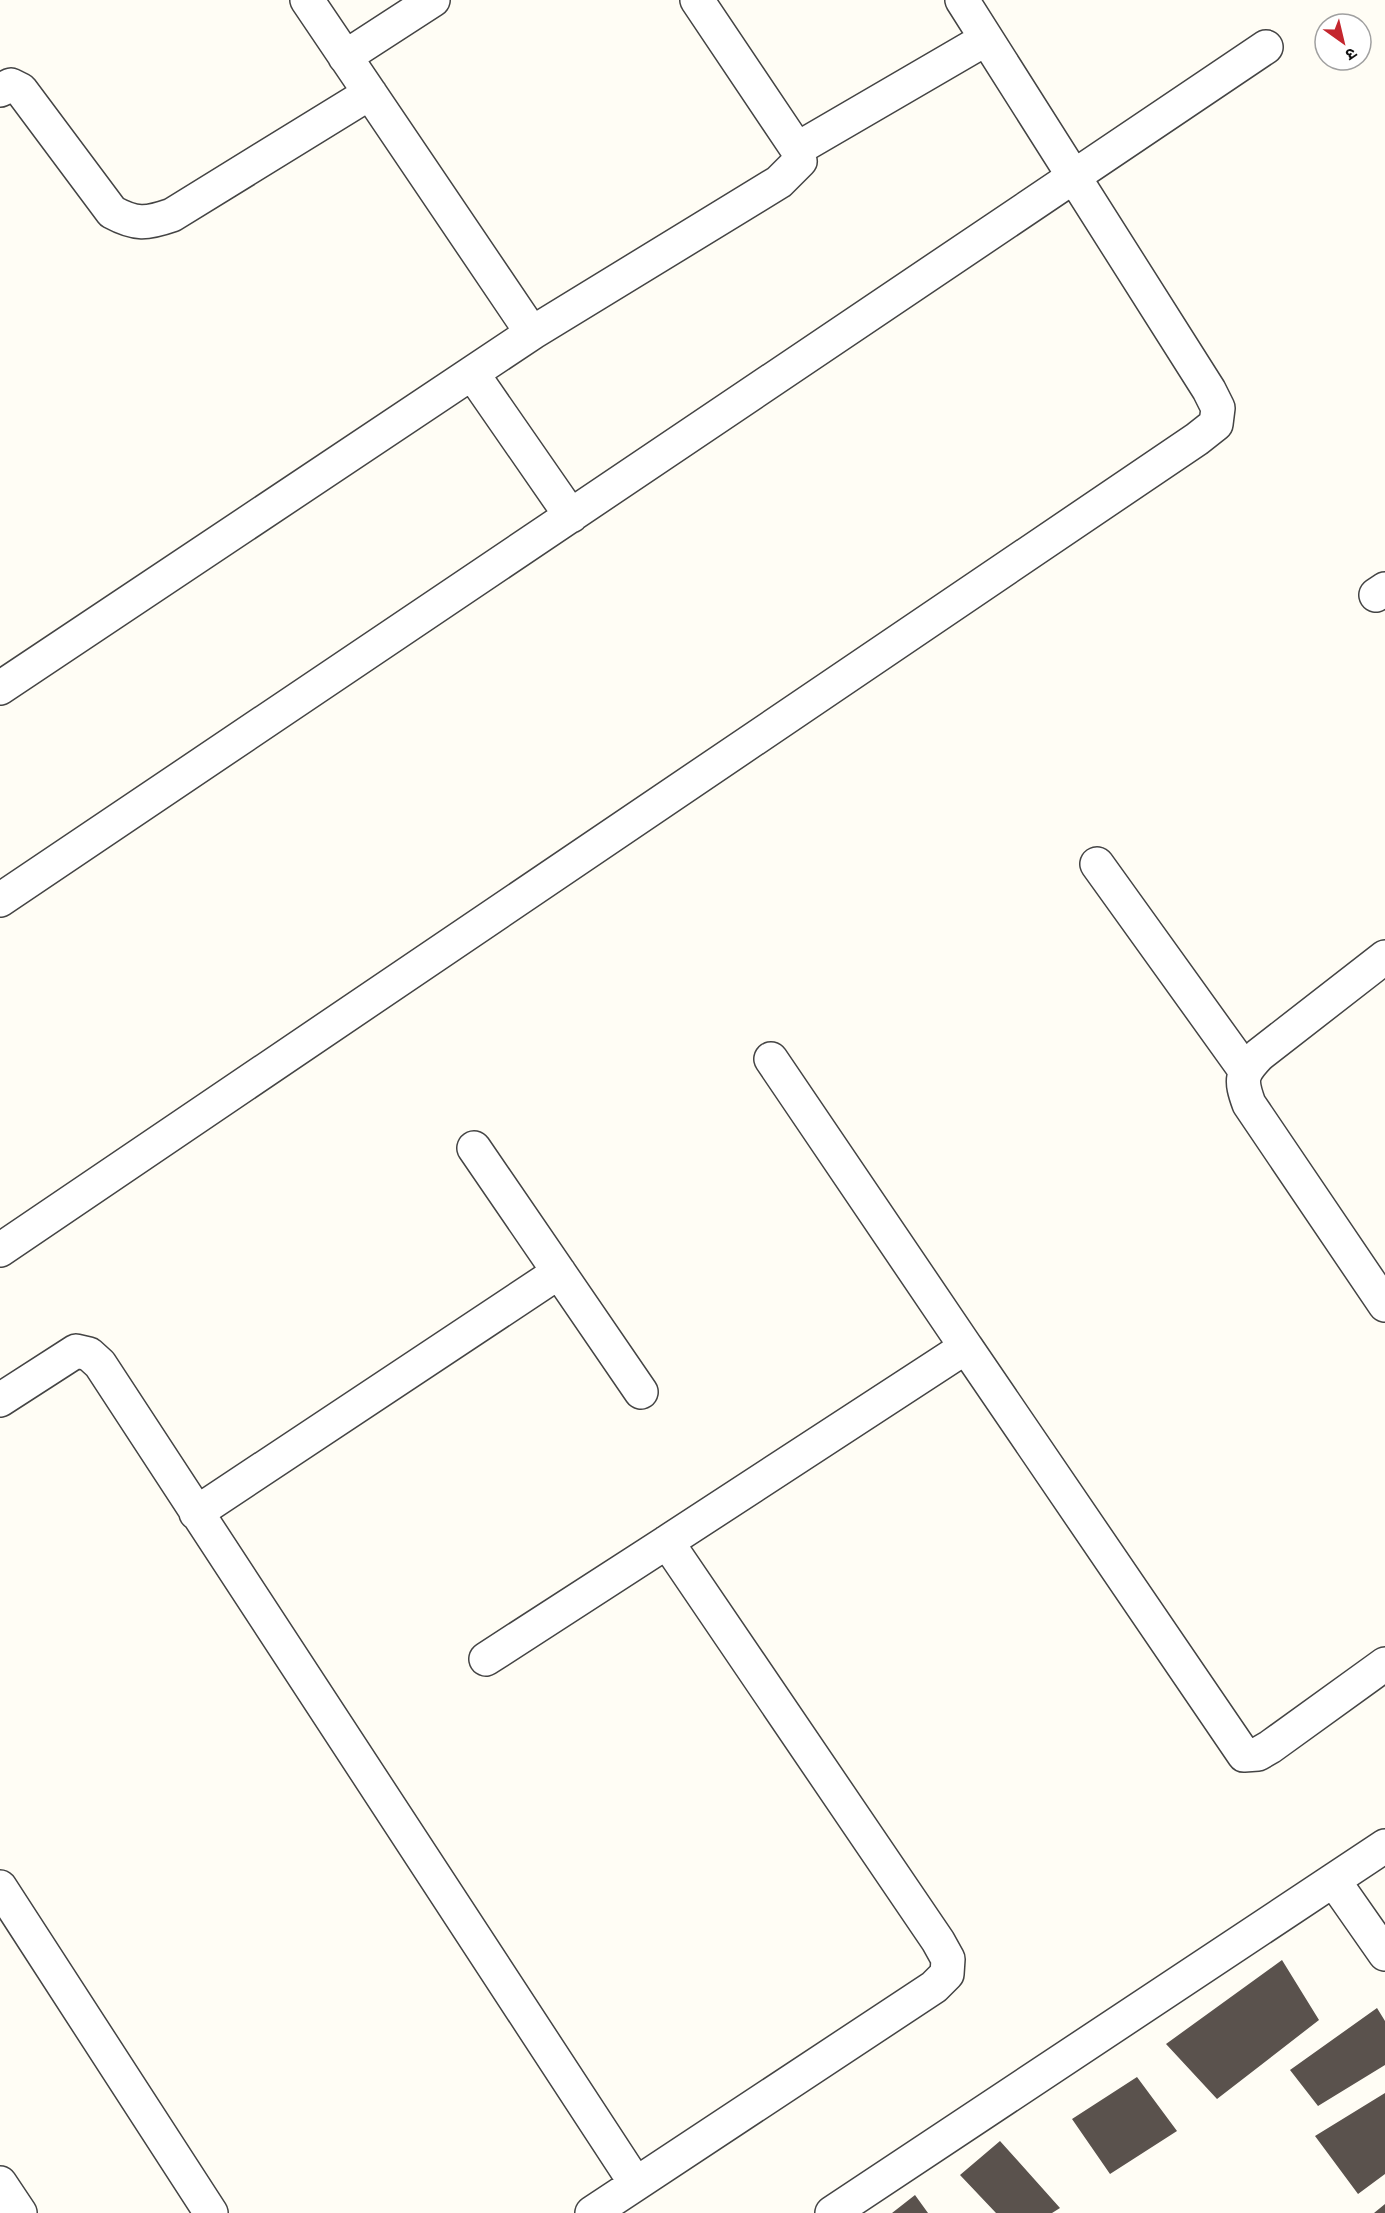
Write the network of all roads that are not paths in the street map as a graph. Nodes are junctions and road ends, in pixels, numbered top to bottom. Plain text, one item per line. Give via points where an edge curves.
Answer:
1 (307, 0) edge
2 (433, 0) edge
3 (697, 0) edge
4 (962, 0) edge
5 (986, 39) junction
6 (1266, 47) dead end
7 (345, 57) junction
8 (0, 90) edge
9 (370, 93) junction
10 (796, 149) junction
11 (1076, 176) junction
12 (532, 333) junction
13 (472, 373) junction
14 (571, 516) junction
15 (0, 688) edge
16 (1097, 864) dead end
17 (0, 900) edge
18 (1385, 957) edge
19 (771, 1059) dead end
20 (1245, 1070) junction
21 (474, 1148) dead end
22 (0, 1250) edge
23 (559, 1272) junction
24 (1385, 1305) edge
25 (966, 1347) junction
26 (641, 1392) dead end
27 (0, 1400) edge
28 (196, 1513) junction
29 (667, 1542) junction
30 (486, 1659) dead end
31 (1385, 1664) edge
32 (1385, 1846) edge
33 (1335, 1881) junction
34 (3, 1897) edge
35 (1385, 1954) edge
36 (0, 2183) edge
37 (636, 2184) junction
38 (20, 2213) edge
39 (211, 2213) edge
40 (592, 2213) edge
41 (832, 2213) edge

1 - 7 street
2 - 7 street
3 - 10 street
4 - 5 street
5 - 10 street
5 - 11 street
6 - 11 street
7 - 9 street
8 - 9 street via 11,85 21,90 112,212 129,221 151,222 172,215
9 - 12 street
10 - 12 street via 800,161 779,182
11 - 14 street
11 - 22 street via 1209,390 1218,408 1216,424
12 - 13 street
13 - 14 street
13 - 15 street
14 - 17 street
16 - 20 street
18 - 20 street
19 - 25 street
20 - 24 street via 1242,1084 1249,1104
21 - 23 street
23 - 26 street
23 - 28 street
25 - 29 street
25 - 31 street via 1244,1755 1258,1754 1270,1747
27 - 28 street via 76,1351 90,1354
28 - 37 street
29 - 30 street
29 - 37 street via 948,1959 947,1974 934,1987
32 - 33 street
33 - 35 street
33 - 41 street
34 - 39 street
36 - 38 street
37 - 40 street

